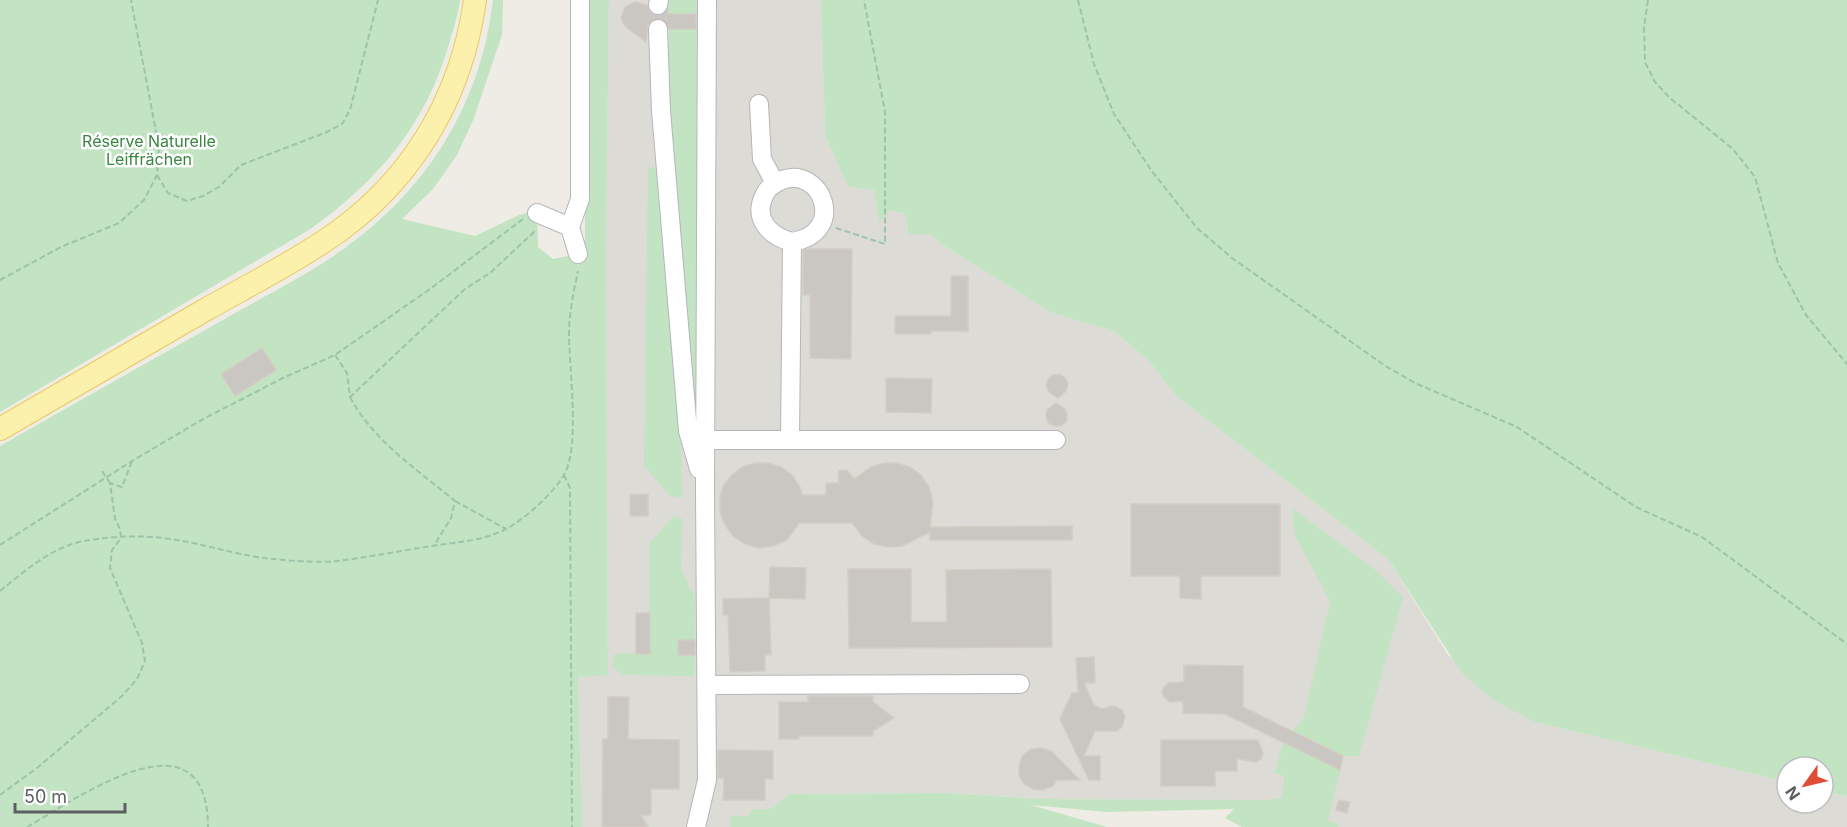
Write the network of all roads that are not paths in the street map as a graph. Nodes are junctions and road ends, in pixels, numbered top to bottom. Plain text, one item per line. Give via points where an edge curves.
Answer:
1 (475, 0) edge
2 (580, 0) edge
3 (707, 0) edge
4 (658, 29) tunnel mouth
5 (759, 104) dead end
6 (775, 183) junction
7 (543, 216) road end
8 (570, 227) junction
9 (792, 242) junction
10 (578, 254) road end
11 (0, 429) edge
12 (790, 439) junction
13 (705, 440) junction
14 (1056, 440) dead end
15 (705, 491) junction
16 (1020, 684) dead end
17 (707, 685) junction
18 (696, 827) edge

1 - 11 main road via 463,60 440,115 410,162 380,196 324,242
2 - 8 lane via 579,199
3 - 13 lane
4 - 15 lane via 661,111 688,431
5 - 6 lane via 762,159
6 - 9 lane via 765,192 762,218 778,239
6 - 9 lane via 801,179 814,185 822,196 822,223 809,237
7 - 8 lane
8 - 10 lane
9 - 12 lane
12 - 13 lane
12 - 14 lane
13 - 15 lane
15 - 17 lane
16 - 17 lane
17 - 18 lane via 707,780

